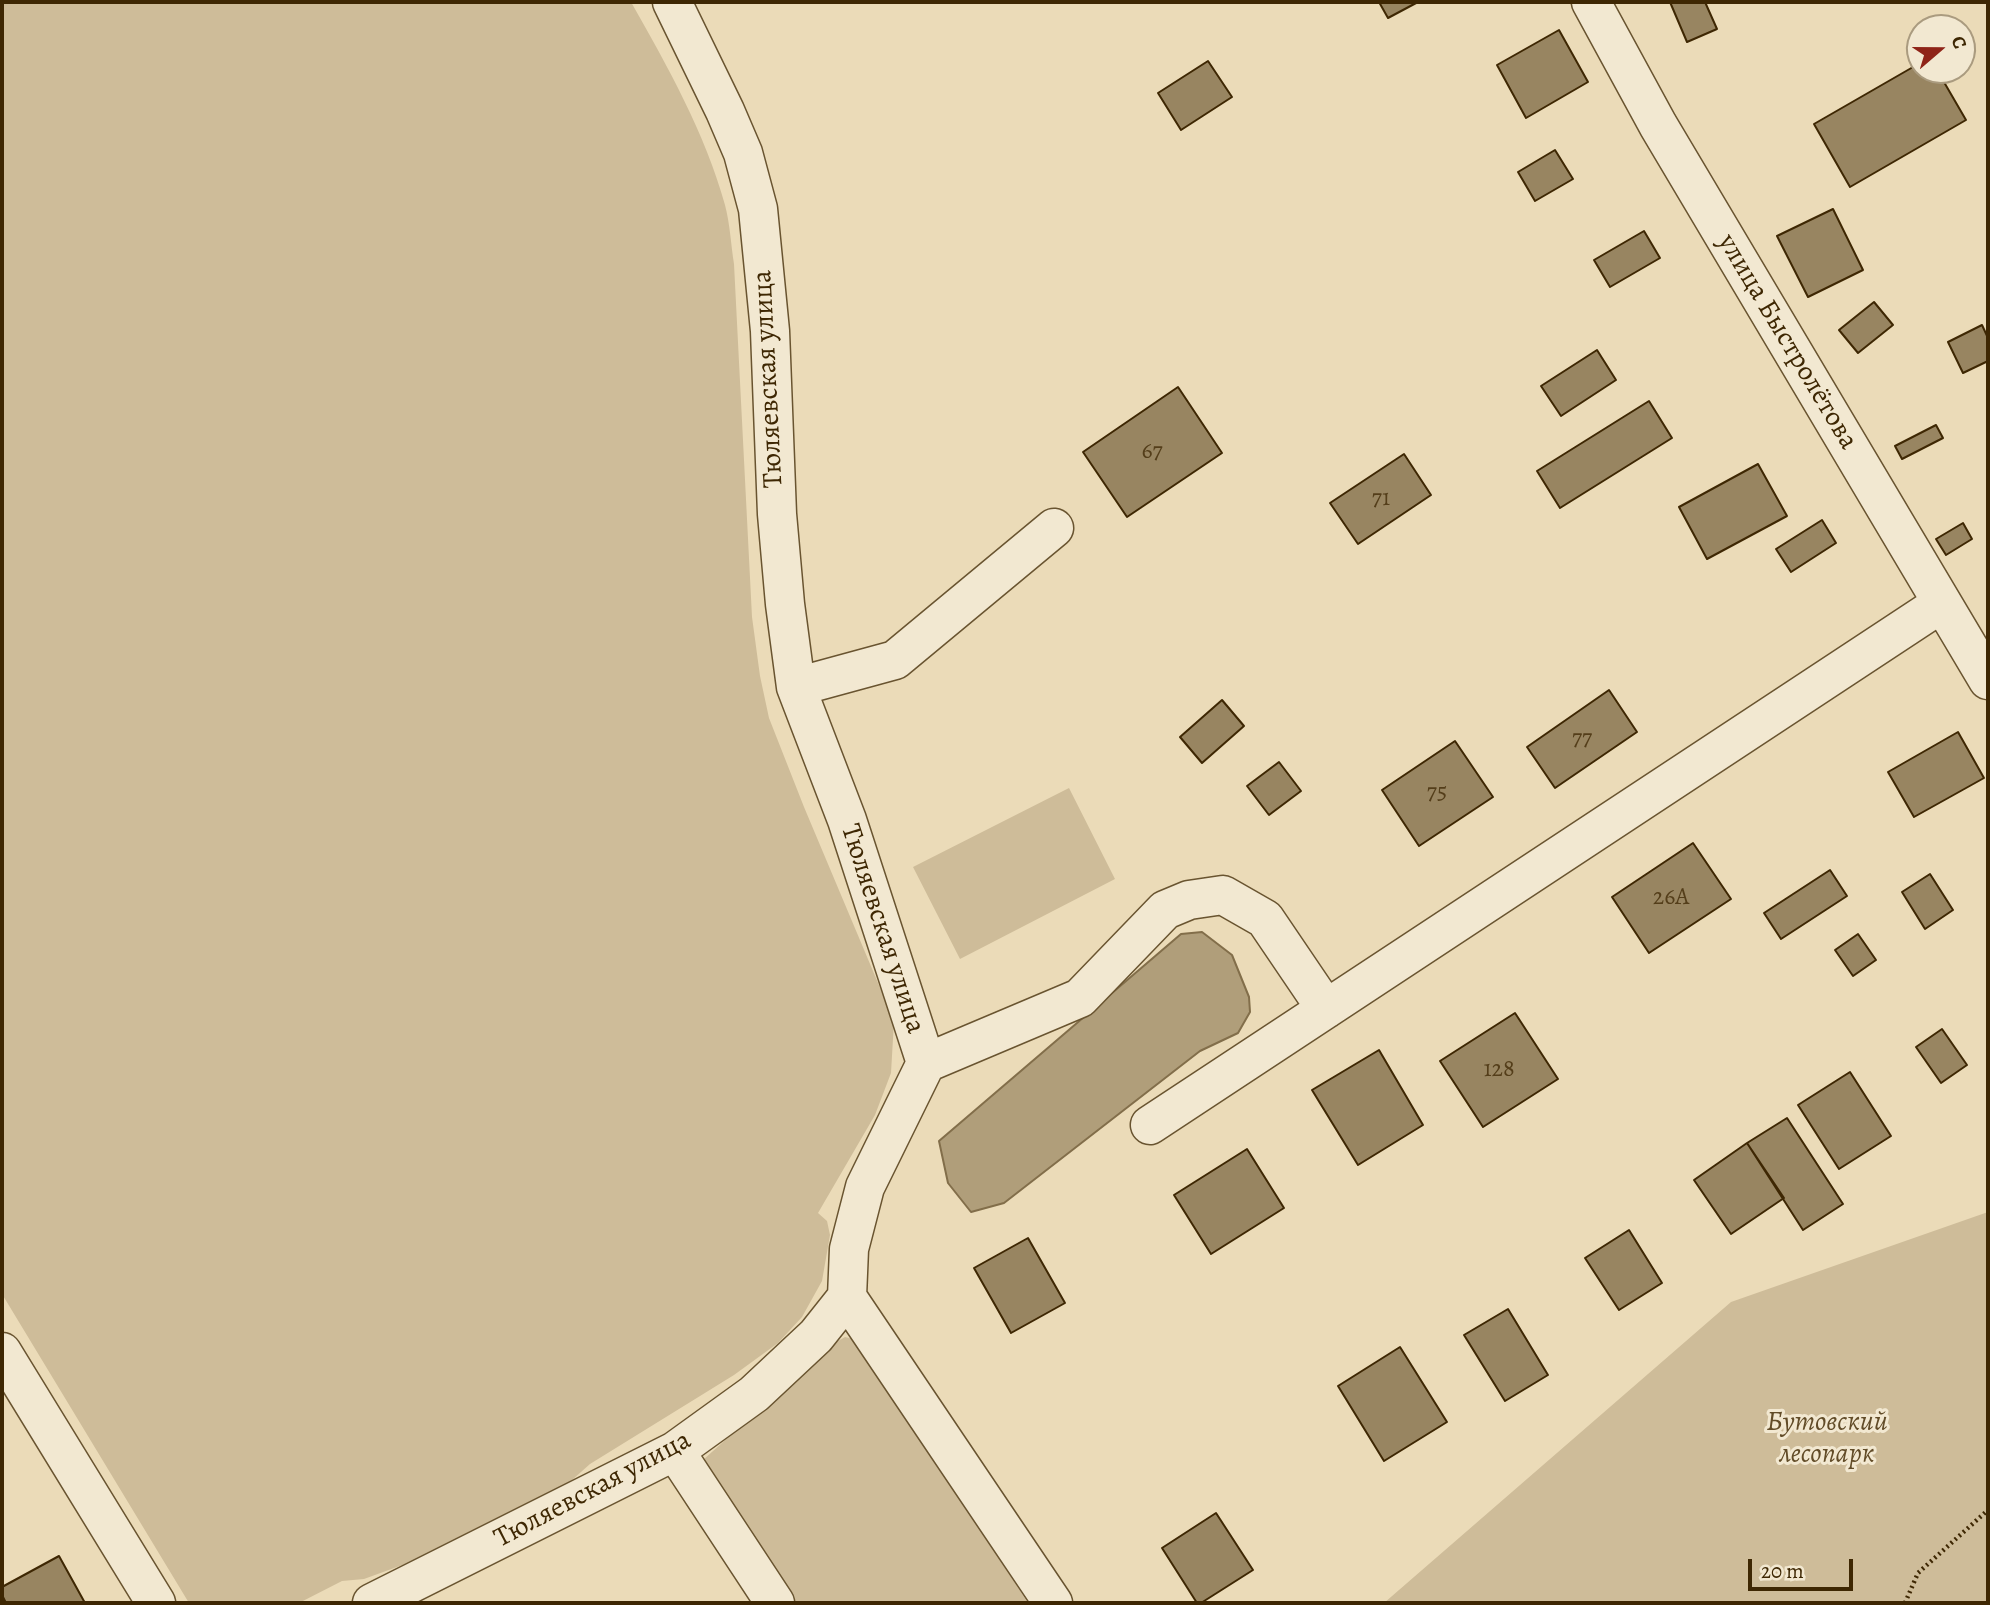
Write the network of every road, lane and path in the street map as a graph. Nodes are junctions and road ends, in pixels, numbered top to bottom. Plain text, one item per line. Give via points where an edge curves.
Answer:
1 (672, 2) edge
2 (1591, 2) edge
3 (1054, 528) dead end
4 (1942, 603) junction
5 (1988, 680) edge
6 (796, 687) junction
7 (1326, 1009) junction
8 (926, 1063) junction
9 (1150, 1125) dead end
10 (847, 1297) junction
11 (2, 1352) edge
12 (675, 1451) junction
13 (1988, 1510) edge
14 (156, 1603) edge
15 (372, 1603) edge
16 (775, 1603) edge
17 (1053, 1603) edge
18 (1905, 1603) edge

1 - 6 street, Тюляевская улица via 743,152 758,209 777,514
2 - 4 street, улица Быстролётова via 1658,125
3 - 6 street via 895,660
4 - 5 street, улица Быстролётова
4 - 7 street
6 - 8 street, Тюляевская улица via 847,820
7 - 8 street via 1265,919 1223,895 1189,900 1165,910 1080,998
7 - 9 street
8 - 10 street, Тюляевская улица via 865,1187 849,1249
10 - 12 street, Тюляевская улица via 816,1336 754,1394
10 - 17 street
11 - 14 street
12 - 15 street, Тюляевская улица
12 - 16 street
13 - 18 path via 1917,1573

